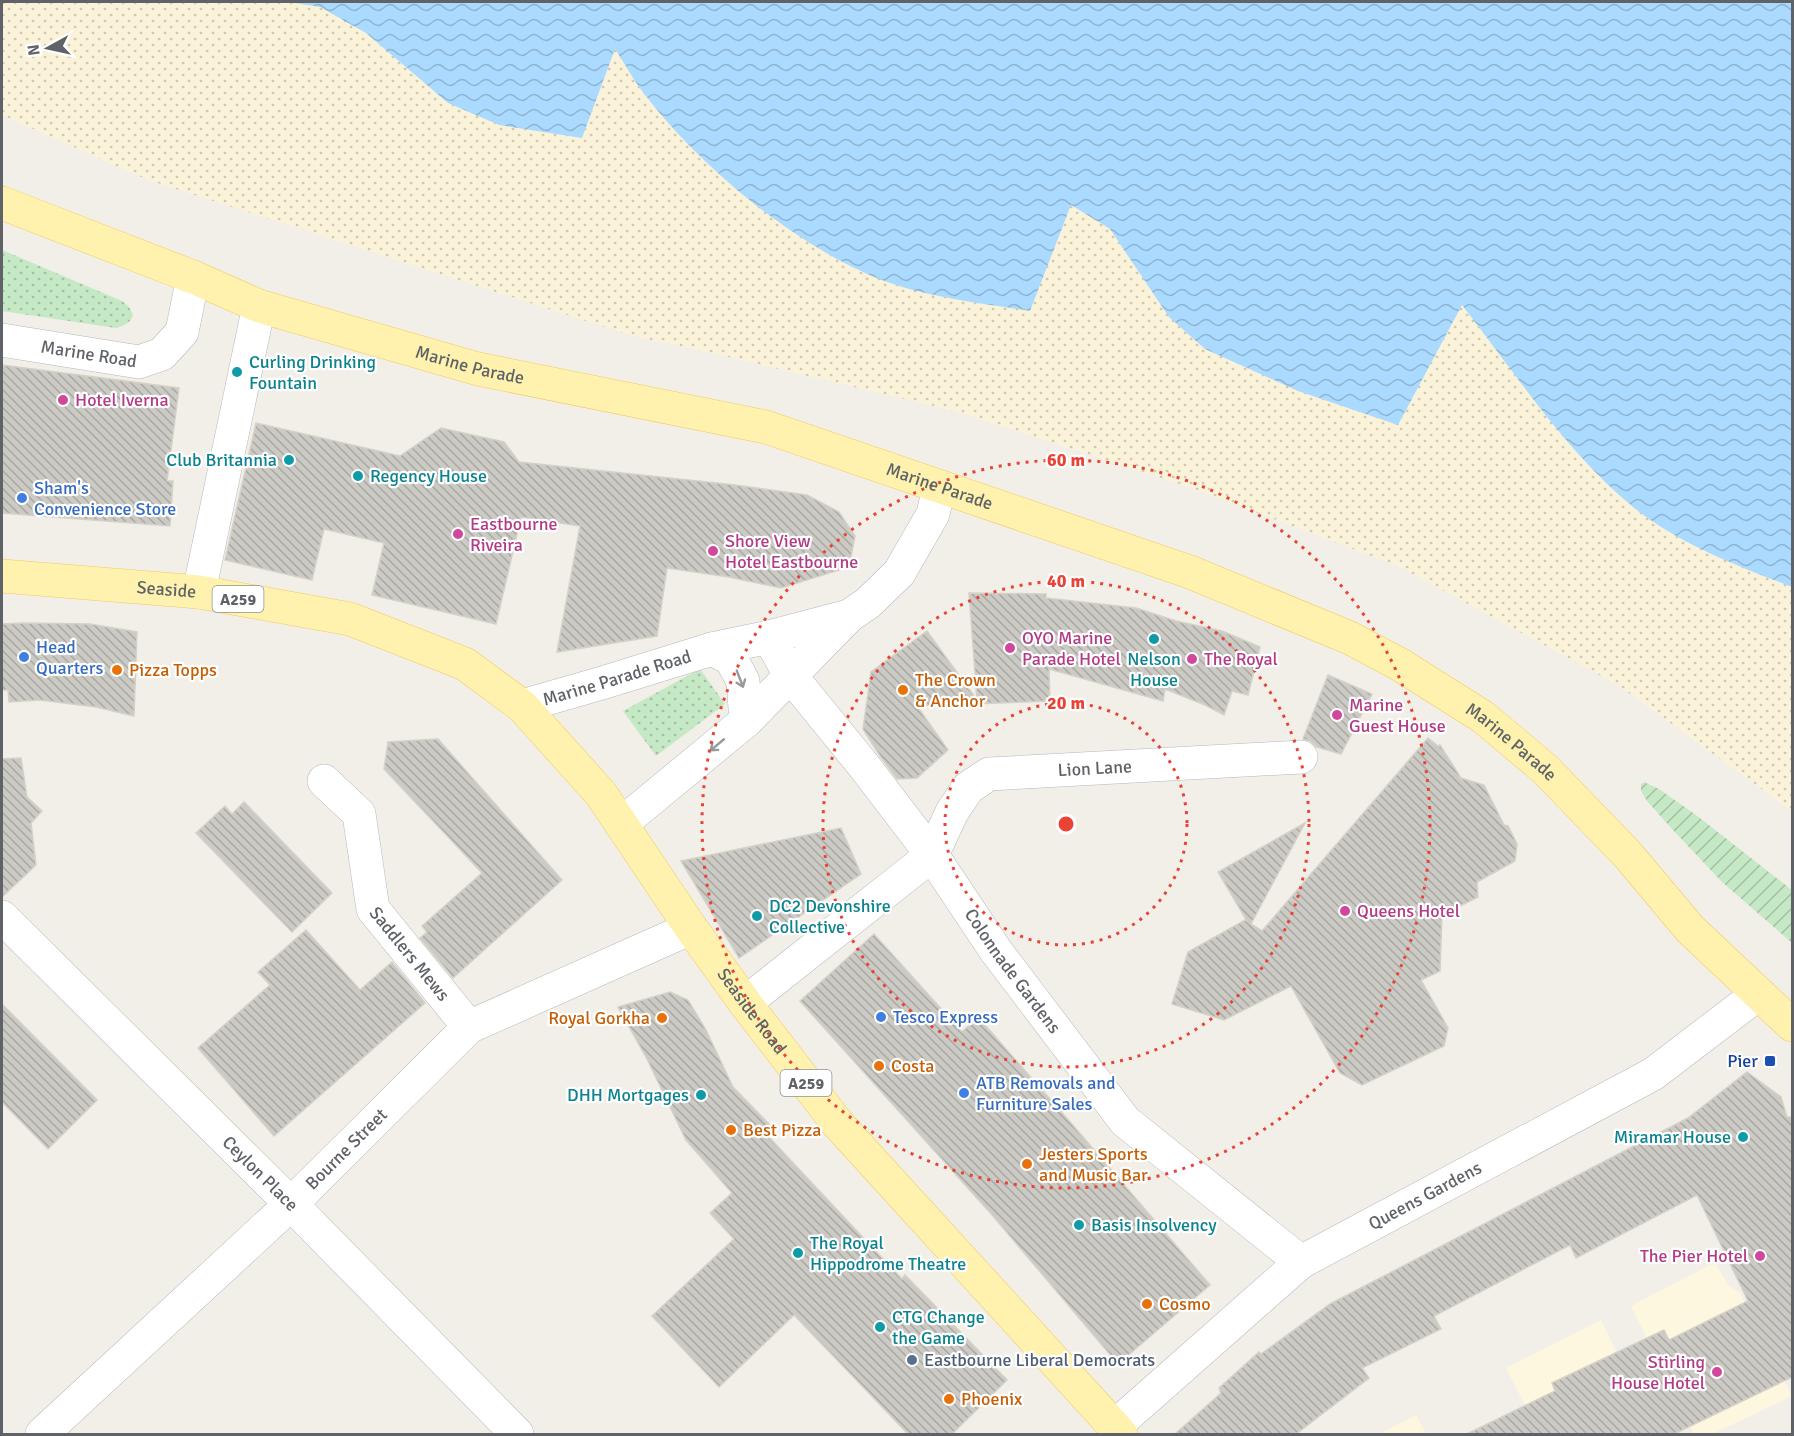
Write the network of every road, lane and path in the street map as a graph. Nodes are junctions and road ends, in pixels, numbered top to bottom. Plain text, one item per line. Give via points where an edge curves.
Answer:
1 (2, 203) edge
2 (193, 277) junction
3 (259, 306) junction
4 (2, 340) edge
5 (939, 487) junction
6 (2, 576) edge
7 (199, 592) junction
8 (849, 616) junction
9 (769, 637) junction
10 (712, 648) junction
11 (465, 664) joint
12 (790, 675) junction
13 (522, 706) junction
14 (746, 721) junction
15 (1301, 757) dead end
16 (324, 780) dead end
17 (621, 824) junction
18 (932, 855) junction
19 (2, 916) edge
20 (692, 928) junction
21 (1758, 994) junction
22 (745, 1003) junction
23 (1792, 1026) edge
24 (469, 1027) junction
25 (291, 1204) junction
26 (1301, 1262) junction
27 (1117, 1431) edge
28 (42, 1434) edge
29 (517, 1434) edge

1 - 2 main road, Marine Parade
2 - 3 main road, Marine Parade
2 - 4 street, Marine Road via 182,332 162,354 139,362
3 - 5 main road, Marine Parade via 478,369 766,427
3 - 7 street
5 - 8 street, Marine Parade Road via 933,514 899,573
5 - 21 main road, Marine Parade via 1190,572 1350,638 1399,664 1483,717 1545,769 1628,855 1690,929
6 - 7 main road, Seaside / A259
7 - 11 main road, Seaside / A259 via 350,619
8 - 9 street, Marine Parade Road
8 - 12 street, Marine Parade Road
9 - 10 street, Marine Parade Road
9 - 12 street, Colonnade Gardens
10 - 13 street, Marine Parade Road
10 -> 14 street, Marine Parade Road via 731,659 743,681
11 - 13 main road, Seaside Road / A259
12 - 14 street, Marine Parade Road
12 - 18 street, Colonnade Gardens
13 - 17 main road, Seaside Road / A259 via 601,794
14 -> 17 street, Marine Parade Road
15 - 18 street, Lion Lane via 989,774 969,788 952,812
16 - 24 street, Saddlers Mews via 359,814 373,909
17 - 20 main road, Seaside Road / A259
18 - 22 street
18 - 26 street, Colonnade Gardens via 996,951 1125,1121
19 - 25 street, Ceylon Place
20 - 22 main road, Seaside Road / A259
20 - 24 street, Bourne Street
21 - 23 main road, Marine Parade
21 - 26 street, Queens Gardens via 1653,1074
22 - 27 main road, Seaside Road / A259 via 838,1124
24 - 25 street, Bourne Street
25 - 28 street, Bourne Street
25 - 29 street, Ceylon Place
26 - 27 street, Queens Gardens

